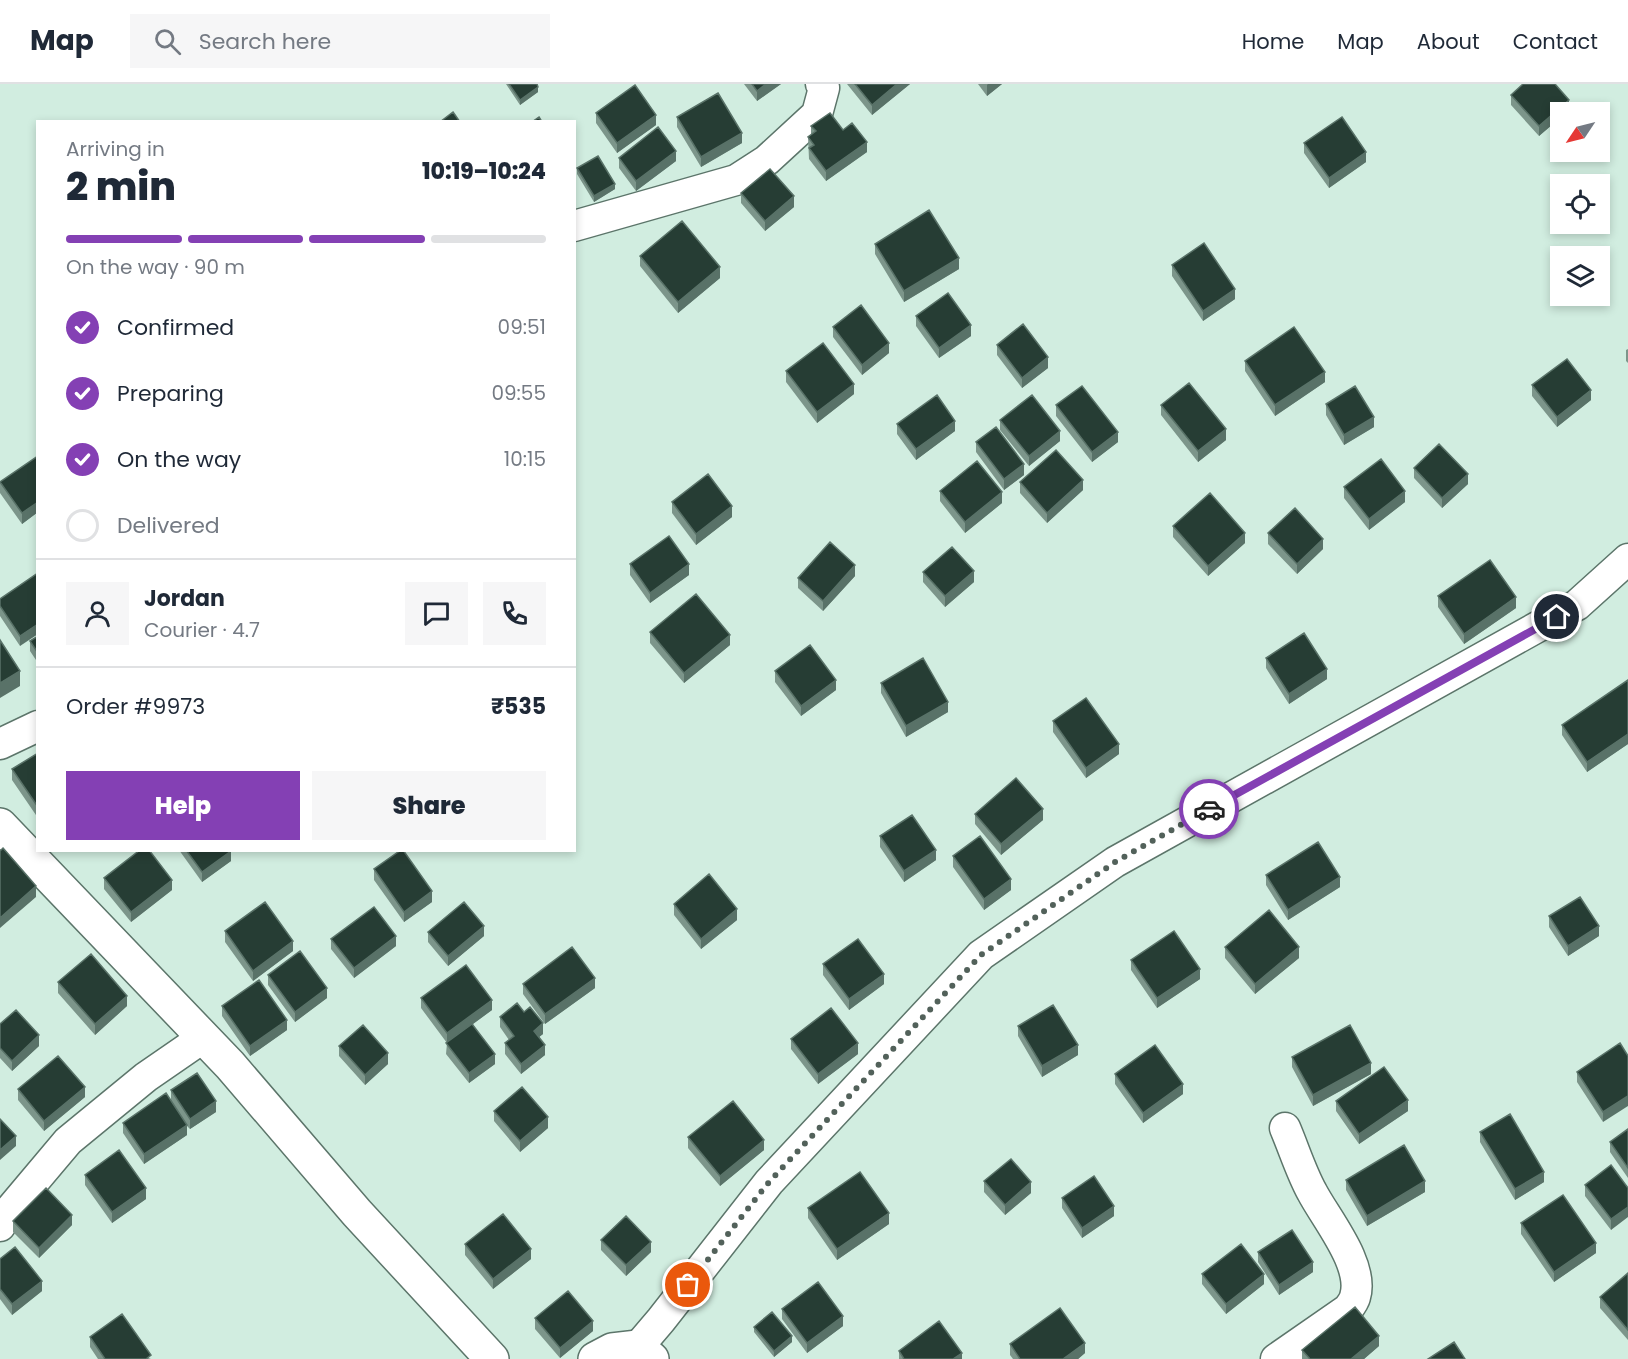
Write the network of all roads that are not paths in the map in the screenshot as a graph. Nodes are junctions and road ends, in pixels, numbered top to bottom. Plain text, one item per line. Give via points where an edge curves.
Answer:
1 (821, 84) edge
2 (576, 225) edge
3 (1628, 559) edge
4 (36, 727) edge
5 (0, 744) edge
6 (0, 825) edge
7 (204, 1037) junction
8 (1285, 1128) dead end
9 (0, 1226) edge
10 (645, 1353) edge
11 (492, 1359) edge
12 (595, 1359) edge
13 (1276, 1359) edge

1 - 2 street via 824,88 817,114 767,160 736,180
3 - 10 street via 1577,605 1115,862 981,955 769,1182 661,1320
4 - 5 street
6 - 7 street
7 - 9 street via 146,1077 68,1141
7 - 11 street via 357,1213
8 - 13 street via 1311,1191 1347,1249 1357,1285 1348,1309
10 - 12 street via 612,1350

